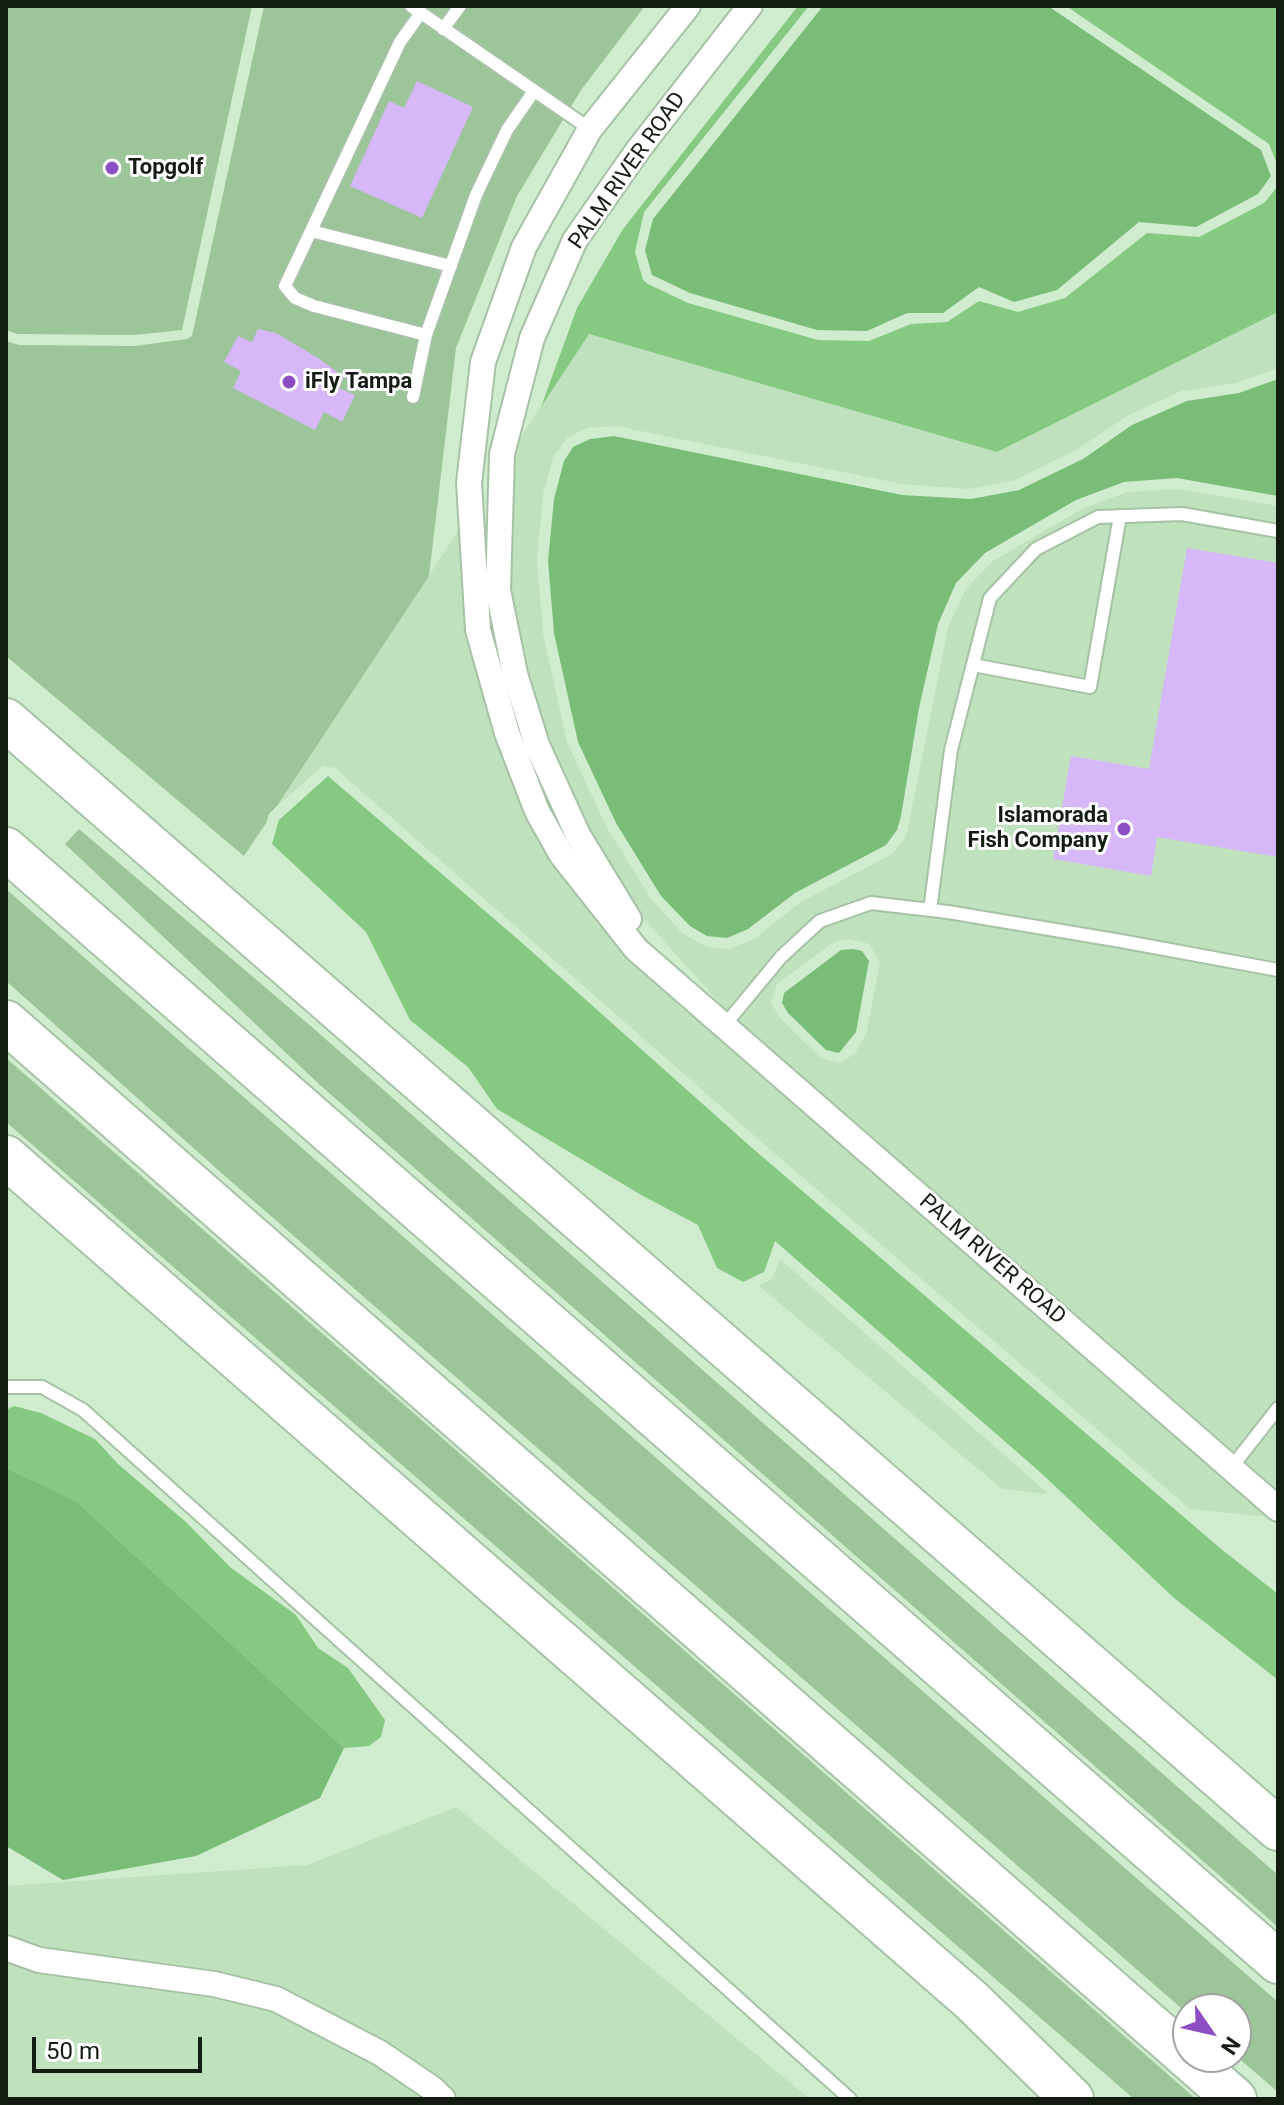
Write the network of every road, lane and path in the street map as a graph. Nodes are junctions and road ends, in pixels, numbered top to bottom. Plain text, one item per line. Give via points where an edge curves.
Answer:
1 (460, 6) edge
2 (688, 6) edge
3 (750, 6) edge
4 (415, 10) edge
5 (443, 29) junction
6 (534, 91) junction
7 (590, 129) junction
8 (311, 231) junction
9 (451, 266) junction
10 (426, 335) junction
11 (413, 397) dead end
12 (1120, 516) junction
13 (1278, 531) edge
14 (973, 665) junction
15 (9, 721) edge
16 (6, 820) edge
17 (6, 849) edge
18 (930, 910) junction
19 (91, 923) junction
20 (1278, 970) edge
21 (706, 1009) junction
22 (6, 1022) edge
23 (724, 1026) junction
24 (6, 1157) edge
25 (6, 1387) edge
26 (1278, 1408) edge
27 (1231, 1468) junction
28 (1278, 1509) edge
29 (1278, 1829) edge
30 (6, 1948) edge
31 (1278, 1962) edge
32 (972, 2001) junction
33 (443, 2099) edge
34 (850, 2099) edge
35 (1072, 2099) edge
36 (1095, 2099) edge
37 (1235, 2099) edge

1 - 5 lane
2 - 7 street, PALM RIVER ROAD
3 - 21 street, PALM RIVER ROAD via 575,240 532,338 502,454 498,590 515,674 537,745 578,835 626,916
4 - 5 lane
4 - 8 lane
5 - 6 lane
6 - 7 lane
6 - 9 lane via 476,195
7 - 21 street, PALM RIVER ROAD via 524,247 483,362 469,483 478,630 507,733 537,811 561,854 636,949
8 - 9 lane
8 - 10 lane via 285,286 295,298
9 - 10 lane
10 - 11 lane
12 - 13 lane via 1182,514
12 - 14 lane via 1098,517 1036,549 990,598
12 - 14 lane via 1090,687
14 - 18 lane via 951,750
15 - 29 highway
16 - 19 highway
17 - 19 highway
18 - 20 lane
18 - 23 lane via 871,903 820,921 781,957
19 - 31 highway
21 - 23 street, PALM RIVER ROAD
22 - 37 highway
23 - 27 street, PALM RIVER ROAD
24 - 32 highway
25 - 34 lane via 42,1387 83,1410
26 - 27 lane
27 - 28 street, PALM RIVER ROAD
30 - 33 street via 39,1960 214,1984 276,1999 380,2053
32 - 35 highway
32 - 36 highway

